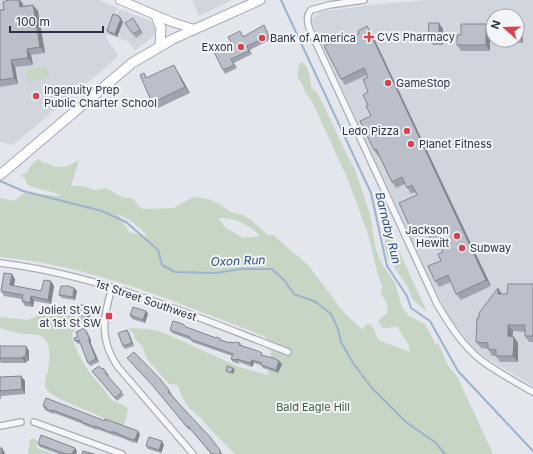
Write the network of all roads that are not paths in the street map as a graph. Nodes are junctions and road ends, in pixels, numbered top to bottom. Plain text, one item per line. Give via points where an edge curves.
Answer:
1 (120, 0) edge
2 (260, 0) edge
3 (364, 0) edge
4 (156, 16) junction
5 (194, 29) junction
6 (160, 46) junction
7 (0, 175) edge
8 (0, 263) edge
9 (112, 288) junction
10 (288, 352) dead end
11 (533, 392) edge
12 (21, 422) dead end
13 (34, 422) dead end
14 (0, 426) edge
15 (122, 454) edge
16 (193, 454) edge

1 - 4 street
2 - 5 main road
3 - 11 street via 311,10 308,22 318,47 447,321 466,346 480,359
4 - 5 street
4 - 6 main road via 161,28
5 - 6 main road
6 - 7 main road via 132,64
8 - 9 street, 1st Street Southwest via 58,273
9 - 10 street, 1st Street Southwest
9 - 16 street via 105,309 104,324 105,340 111,356
12 - 14 street
13 - 15 street

